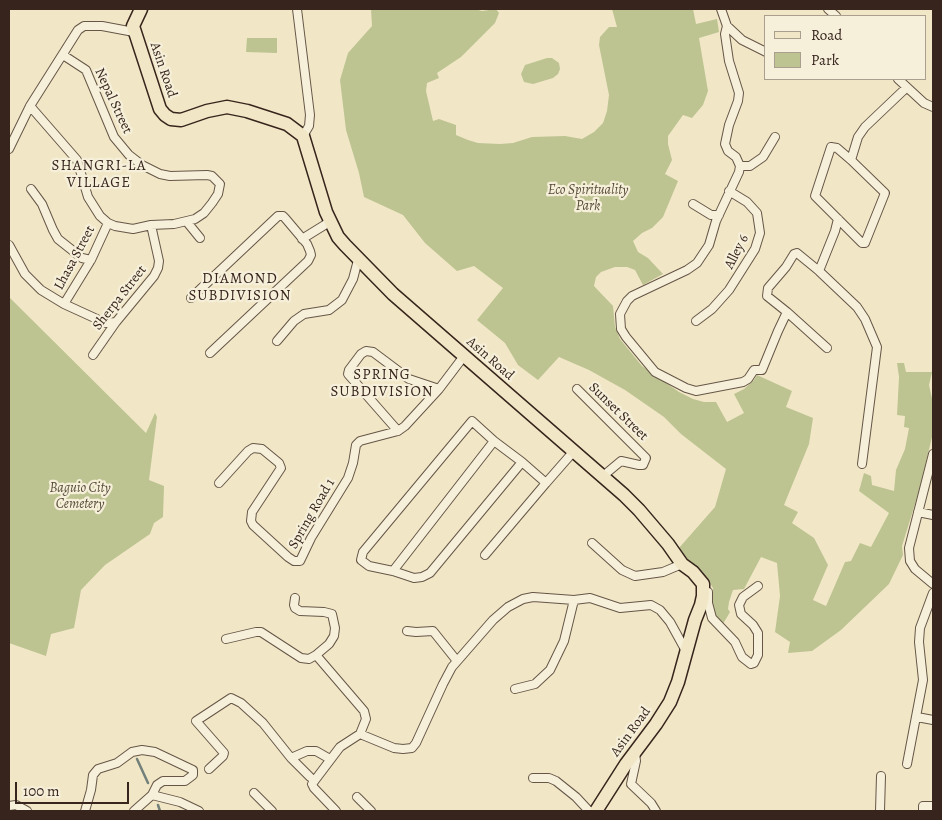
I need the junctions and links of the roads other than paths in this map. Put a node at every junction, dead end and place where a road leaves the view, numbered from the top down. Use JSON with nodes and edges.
{"nodes":[{"id":1,"x":141,"y":9,"type":"edge"},
{"id":2,"x":296,"y":9,"type":"edge"},
{"id":3,"x":721,"y":9,"type":"edge"},
{"id":4,"x":727,"y":26,"type":"junction"},
{"id":5,"x":134,"y":32,"type":"junction"},
{"id":6,"x":764,"y":51,"type":"edge"},
{"id":7,"x":63,"y":55,"type":"junction"},
{"id":8,"x":899,"y":80,"type":"edge"},
{"id":9,"x":906,"y":88,"type":"junction"},
{"id":10,"x":30,"y":106,"type":"junction"},
{"id":11,"x":933,"y":107,"type":"edge"},
{"id":12,"x":303,"y":136,"type":"junction"},
{"id":13,"x":775,"y":137,"type":"dead end"},
{"id":14,"x":9,"y":149,"type":"edge"},
{"id":15,"x":851,"y":160,"type":"junction"},
{"id":16,"x":740,"y":166,"type":"junction"},
{"id":17,"x":31,"y":190,"type":"dead end"},
{"id":18,"x":729,"y":191,"type":"junction"},
{"id":19,"x":694,"y":204,"type":"dead end"},
{"id":20,"x":719,"y":215,"type":"junction"},
{"id":21,"x":838,"y":219,"type":"junction"},
{"id":22,"x":331,"y":221,"type":"junction"},
{"id":23,"x":186,"y":222,"type":"junction"},
{"id":24,"x":108,"y":223,"type":"junction"},
{"id":25,"x":151,"y":225,"type":"junction"},
{"id":26,"x":200,"y":238,"type":"dead end"},
{"id":27,"x":302,"y":238,"type":"junction"},
{"id":28,"x":9,"y":246,"type":"edge"},
{"id":29,"x":91,"y":260,"type":"junction"},
{"id":30,"x":358,"y":260,"type":"junction"},
{"id":31,"x":818,"y":271,"type":"junction"},
{"id":32,"x":191,"y":298,"type":"dead end"},
{"id":33,"x":64,"y":304,"type":"junction"},
{"id":34,"x":787,"y":312,"type":"junction"},
{"id":35,"x":696,"y":321,"type":"dead end"},
{"id":36,"x":116,"y":322,"type":"junction"},
{"id":37,"x":277,"y":341,"type":"dead end"},
{"id":38,"x":827,"y":348,"type":"dead end"},
{"id":39,"x":210,"y":353,"type":"dead end"},
{"id":40,"x":93,"y":355,"type":"dead end"},
{"id":41,"x":464,"y":356,"type":"junction"},
{"id":42,"x":438,"y":388,"type":"junction"},
{"id":43,"x":577,"y":389,"type":"dead end"},
{"id":44,"x":398,"y":431,"type":"junction"},
{"id":45,"x":494,"y":441,"type":"junction"},
{"id":46,"x":574,"y":451,"type":"junction"},
{"id":47,"x":933,"y":454,"type":"edge"},
{"id":48,"x":522,"y":462,"type":"junction"},
{"id":49,"x":862,"y":464,"type":"dead end"},
{"id":50,"x":603,"y":476,"type":"junction"},
{"id":51,"x":219,"y":483,"type":"dead end"},
{"id":52,"x":546,"y":483,"type":"junction"},
{"id":53,"x":918,"y":512,"type":"junction"},
{"id":54,"x":933,"y":515,"type":"edge"},
{"id":55,"x":592,"y":543,"type":"dead end"},
{"id":56,"x":485,"y":555,"type":"dead end"},
{"id":57,"x":682,"y":564,"type":"junction"},
{"id":58,"x":393,"y":571,"type":"junction"},
{"id":59,"x":703,"y":584,"type":"junction"},
{"id":60,"x":933,"y":584,"type":"edge"},
{"id":61,"x":758,"y":586,"type":"dead end"},
{"id":62,"x":933,"y":593,"type":"edge"},
{"id":63,"x":295,"y":598,"type":"dead end"},
{"id":64,"x":574,"y":600,"type":"junction"},
{"id":65,"x":407,"y":631,"type":"dead end"},
{"id":66,"x":226,"y":639,"type":"dead end"},
{"id":67,"x":686,"y":651,"type":"junction"},
{"id":68,"x":316,"y":655,"type":"junction"},
{"id":69,"x":458,"y":661,"type":"junction"},
{"id":70,"x":515,"y":689,"type":"dead end"},
{"id":71,"x":917,"y":717,"type":"junction"},
{"id":72,"x":933,"y":720,"type":"edge"},
{"id":73,"x":360,"y":734,"type":"junction"},
{"id":74,"x":635,"y":753,"type":"junction"},
{"id":75,"x":291,"y":758,"type":"junction"},
{"id":76,"x":330,"y":759,"type":"junction"},
{"id":77,"x":907,"y":764,"type":"dead end"},
{"id":78,"x":209,"y":769,"type":"dead end"},
{"id":79,"x":881,"y":776,"type":"dead end"},
{"id":80,"x":533,"y":778,"type":"dead end"},
{"id":81,"x":311,"y":781,"type":"junction"},
{"id":82,"x":254,"y":793,"type":"dead end"},
{"id":83,"x":152,"y":795,"type":"junction"},
{"id":84,"x":357,"y":797,"type":"dead end"},
{"id":85,"x":9,"y":806,"type":"edge"},
{"id":86,"x":933,"y":806,"type":"edge"},
{"id":87,"x":27,"y":811,"type":"edge"},
{"id":88,"x":85,"y":811,"type":"edge"},
{"id":89,"x":134,"y":811,"type":"edge"},
{"id":90,"x":199,"y":811,"type":"edge"},
{"id":91,"x":272,"y":811,"type":"edge"},
{"id":92,"x":336,"y":811,"type":"edge"},
{"id":93,"x":371,"y":811,"type":"edge"},
{"id":94,"x":589,"y":811,"type":"edge"},
{"id":95,"x":596,"y":811,"type":"edge"},
{"id":96,"x":656,"y":811,"type":"edge"},
{"id":97,"x":880,"y":811,"type":"edge"},
{"id":98,"x":923,"y":811,"type":"edge"}],
"edges":[{"from":1,"to":5,"type":"main road","name":"Asin Road"},
{"from":2,"to":12,"type":"street"},
{"from":3,"to":4,"type":"street"},
{"from":4,"to":6,"type":"street"},
{"from":4,"to":16,"type":"street"},
{"from":5,"to":7,"type":"street"},
{"from":5,"to":12,"type":"main road","name":"Asin Road"},
{"from":7,"to":10,"type":"street"},
{"from":7,"to":23,"type":"street","name":"Nepal Street"},
{"from":8,"to":9,"type":"street"},
{"from":9,"to":11,"type":"street"},
{"from":9,"to":15,"type":"street"},
{"from":10,"to":14,"type":"street"},
{"from":10,"to":24,"type":"street"},
{"from":12,"to":22,"type":"main road","name":"Asin Road"},
{"from":13,"to":16,"type":"street"},
{"from":15,"to":21,"type":"street"},
{"from":15,"to":21,"type":"street"},
{"from":16,"to":18,"type":"street"},
{"from":17,"to":29,"type":"street"},
{"from":18,"to":20,"type":"street"},
{"from":18,"to":35,"type":"street","name":"Alley 6"},
{"from":19,"to":20,"type":"street"},
{"from":20,"to":34,"type":"street"},
{"from":21,"to":31,"type":"street"},
{"from":22,"to":27,"type":"street"},
{"from":22,"to":30,"type":"main road","name":"Asin Road"},
{"from":23,"to":25,"type":"street"},
{"from":23,"to":26,"type":"street"},
{"from":24,"to":25,"type":"street"},
{"from":24,"to":29,"type":"street","name":"Lhasa Street"},
{"from":25,"to":36,"type":"street","name":"Sherpa Street"},
{"from":27,"to":32,"type":"street"},
{"from":27,"to":39,"type":"street"},
{"from":28,"to":33,"type":"street"},
{"from":29,"to":33,"type":"street","name":"Lhasa Street"},
{"from":30,"to":37,"type":"street"},
{"from":30,"to":41,"type":"main road","name":"Asin Road"},
{"from":31,"to":34,"type":"street"},
{"from":31,"to":49,"type":"street"},
{"from":33,"to":36,"type":"street"},
{"from":34,"to":38,"type":"street"},
{"from":36,"to":40,"type":"street","name":"Sherpa Street"},
{"from":41,"to":42,"type":"street","name":"Spring Road 1"},
{"from":41,"to":46,"type":"main road","name":"Asin Road"},
{"from":42,"to":44,"type":"street","name":"Spring Road 1"},
{"from":42,"to":44,"type":"street"},
{"from":43,"to":50,"type":"street","name":"Sunset Street"},
{"from":44,"to":51,"type":"street","name":"Spring Road 1"},
{"from":45,"to":48,"type":"street"},
{"from":45,"to":58,"type":"street"},
{"from":45,"to":58,"type":"street"},
{"from":46,"to":50,"type":"main road","name":"Asin Road"},
{"from":46,"to":52,"type":"street"},
{"from":47,"to":53,"type":"street"},
{"from":48,"to":52,"type":"street"},
{"from":48,"to":58,"type":"street"},
{"from":50,"to":57,"type":"main road","name":"Asin Road"},
{"from":52,"to":56,"type":"street"},
{"from":53,"to":54,"type":"street"},
{"from":53,"to":60,"type":"street"},
{"from":55,"to":57,"type":"street"},
{"from":57,"to":59,"type":"main road","name":"Asin Road"},
{"from":59,"to":61,"type":"street"},
{"from":59,"to":67,"type":"main road","name":"Asin Road"},
{"from":62,"to":71,"type":"street"},
{"from":63,"to":68,"type":"street"},
{"from":64,"to":67,"type":"street"},
{"from":64,"to":69,"type":"street"},
{"from":64,"to":70,"type":"street"},
{"from":65,"to":69,"type":"street"},
{"from":66,"to":68,"type":"street"},
{"from":67,"to":74,"type":"main road","name":"Asin Road"},
{"from":68,"to":73,"type":"street"},
{"from":69,"to":73,"type":"street"},
{"from":71,"to":72,"type":"street"},
{"from":71,"to":77,"type":"street"},
{"from":73,"to":76,"type":"street"},
{"from":74,"to":95,"type":"main road","name":"Asin Road"},
{"from":74,"to":96,"type":"street"},
{"from":75,"to":76,"type":"street"},
{"from":75,"to":78,"type":"street"},
{"from":75,"to":81,"type":"street"},
{"from":76,"to":81,"type":"street"},
{"from":79,"to":97,"type":"street"},
{"from":80,"to":94,"type":"street"},
{"from":81,"to":92,"type":"street"},
{"from":82,"to":91,"type":"street"},
{"from":83,"to":88,"type":"street"},
{"from":83,"to":89,"type":"street"},
{"from":83,"to":90,"type":"street"},
{"from":84,"to":93,"type":"street"},
{"from":85,"to":87,"type":"street"},
{"from":86,"to":98,"type":"street"}]}
